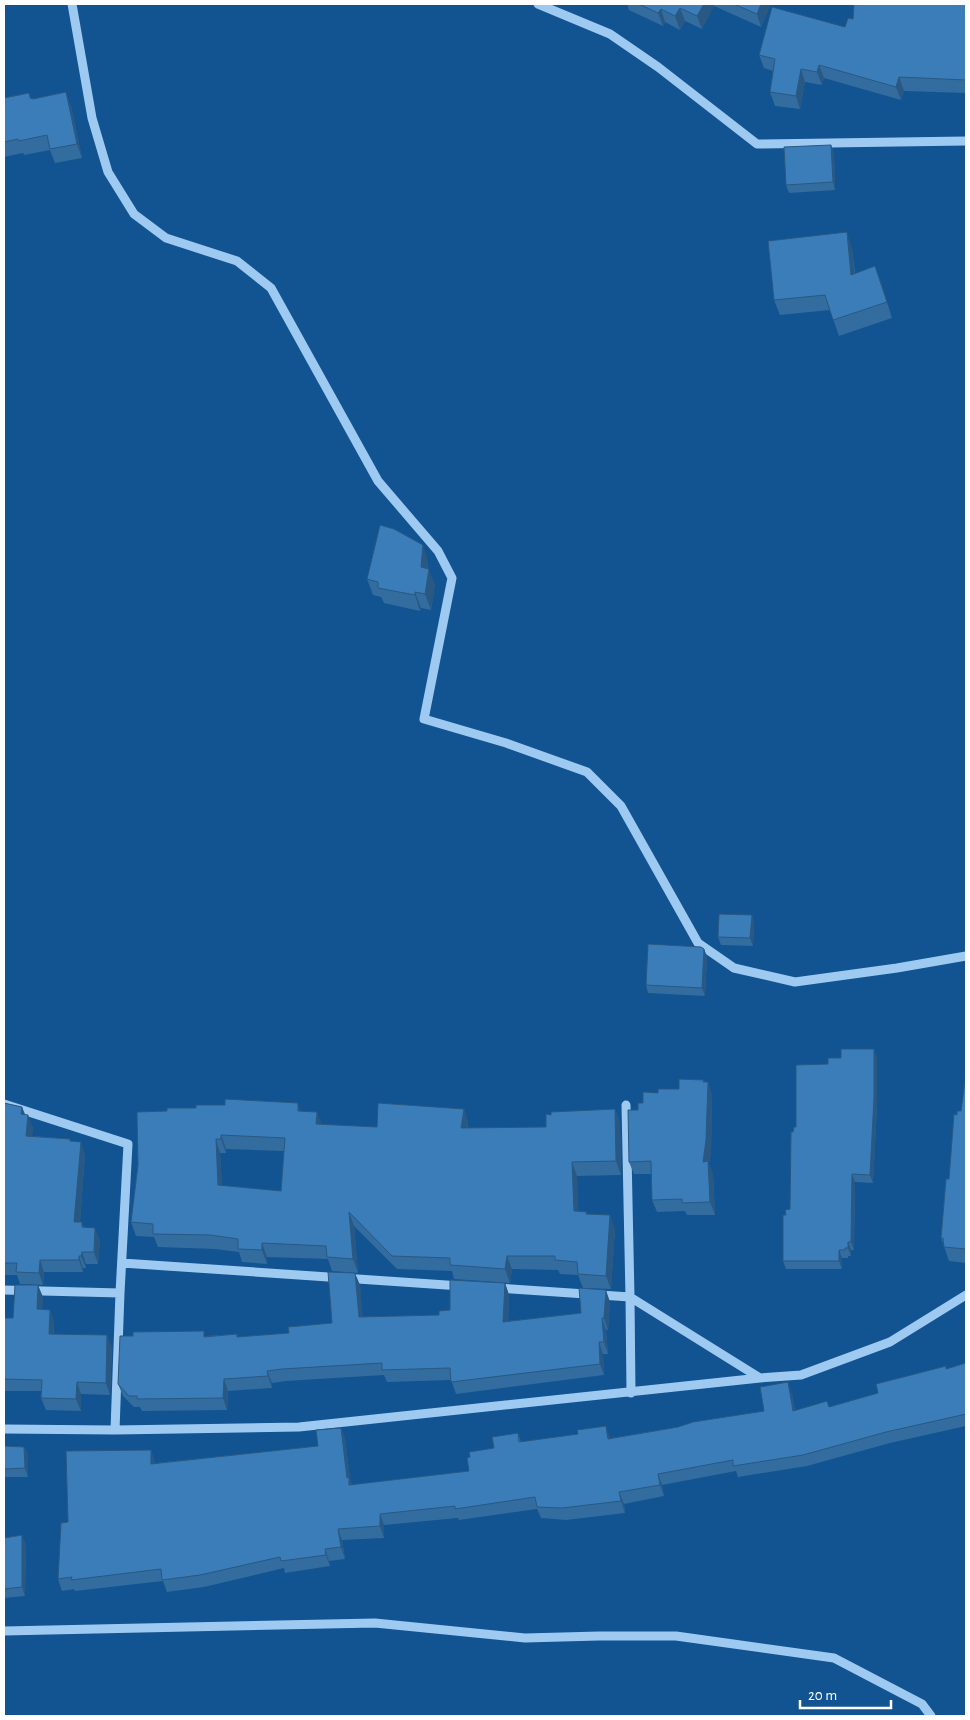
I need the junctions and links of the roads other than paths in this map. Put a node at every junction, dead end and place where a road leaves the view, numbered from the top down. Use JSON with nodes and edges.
{"nodes":[{"id":1,"x":72,"y":4,"type":"edge"},
{"id":2,"x":538,"y":4,"type":"edge"},
{"id":3,"x":966,"y":141,"type":"edge"},
{"id":4,"x":966,"y":956,"type":"edge"},
{"id":5,"x":4,"y":1104,"type":"edge"},
{"id":6,"x":626,"y":1105,"type":"dead end"},
{"id":7,"x":122,"y":1263,"type":"junction"},
{"id":8,"x":470,"y":1286,"type":"edge"},
{"id":9,"x":490,"y":1288,"type":"edge"},
{"id":10,"x":4,"y":1290,"type":"edge"},
{"id":11,"x":120,"y":1293,"type":"junction"},
{"id":12,"x":966,"y":1295,"type":"edge"},
{"id":13,"x":630,"y":1297,"type":"junction"},
{"id":14,"x":760,"y":1378,"type":"junction"},
{"id":15,"x":631,"y":1393,"type":"junction"},
{"id":16,"x":4,"y":1430,"type":"edge"},
{"id":17,"x":115,"y":1430,"type":"junction"},
{"id":18,"x":4,"y":1632,"type":"edge"},
{"id":19,"x":931,"y":1716,"type":"edge"}],
"edges":[{"from":1,"to":4,"type":"street"},
{"from":2,"to":3,"type":"street"},
{"from":5,"to":7,"type":"street"},
{"from":6,"to":13,"type":"street"},
{"from":7,"to":8,"type":"street"},
{"from":7,"to":11,"type":"street"},
{"from":9,"to":13,"type":"street"},
{"from":10,"to":11,"type":"street"},
{"from":11,"to":17,"type":"street"},
{"from":12,"to":14,"type":"street"},
{"from":13,"to":14,"type":"street"},
{"from":13,"to":15,"type":"street"},
{"from":14,"to":15,"type":"street"},
{"from":15,"to":17,"type":"street"},
{"from":16,"to":17,"type":"street"},
{"from":18,"to":19,"type":"street"}]}
